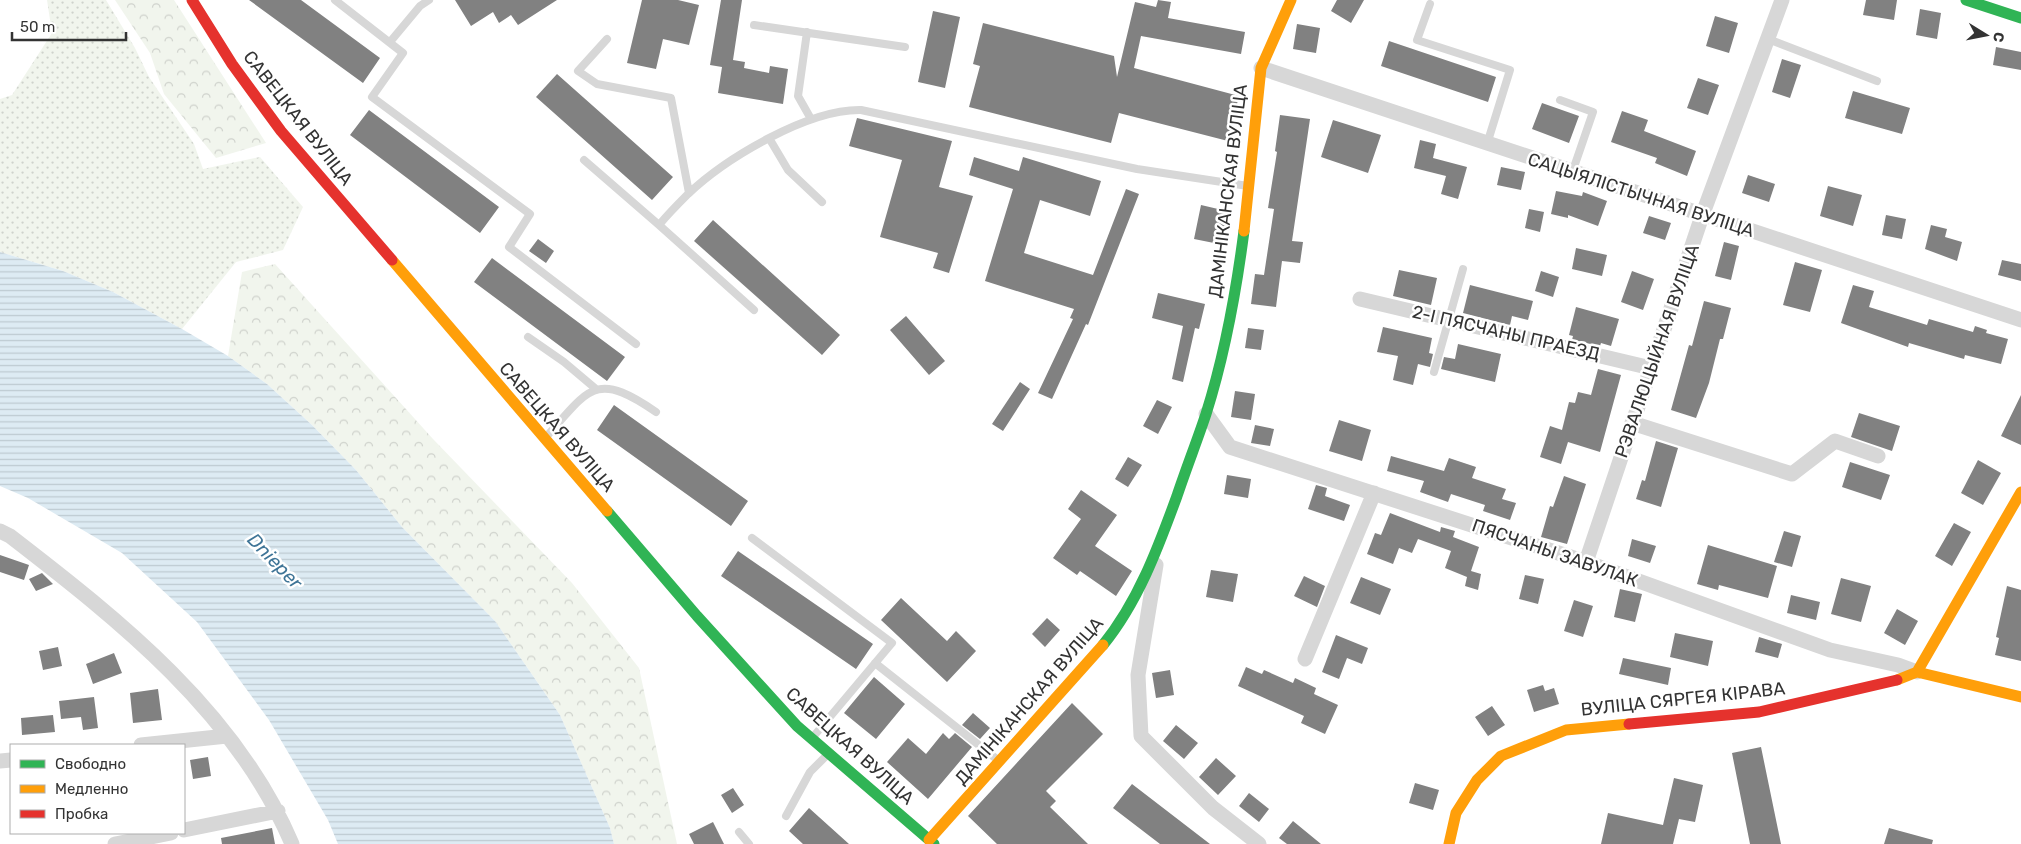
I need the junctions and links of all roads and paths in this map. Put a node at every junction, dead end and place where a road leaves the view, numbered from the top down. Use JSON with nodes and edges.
{"nodes":[{"id":1,"x":192,"y":0,"type":"edge"},
{"id":2,"x":335,"y":0,"type":"edge"},
{"id":3,"x":428,"y":0,"type":"edge"},
{"id":4,"x":1292,"y":0,"type":"edge"},
{"id":5,"x":1782,"y":0,"type":"edge"},
{"id":6,"x":1966,"y":0,"type":"edge"},
{"id":7,"x":418,"y":3,"type":"edge"},
{"id":8,"x":1430,"y":4,"type":"dead end"},
{"id":9,"x":2021,"y":18,"type":"edge"},
{"id":10,"x":754,"y":25,"type":"dead end"},
{"id":11,"x":807,"y":32,"type":"junction"},
{"id":12,"x":1768,"y":38,"type":"junction"},
{"id":13,"x":607,"y":39,"type":"dead end"},
{"id":14,"x":390,"y":42,"type":"junction"},
{"id":15,"x":905,"y":47,"type":"dead end"},
{"id":16,"x":1261,"y":68,"type":"junction"},
{"id":17,"x":1877,"y":81,"type":"dead end"},
{"id":18,"x":1560,"y":100,"type":"dead end"},
{"id":19,"x":811,"y":119,"type":"junction"},
{"id":20,"x":769,"y":138,"type":"junction"},
{"id":21,"x":1487,"y":144,"type":"junction"},
{"id":22,"x":584,"y":160,"type":"dead end"},
{"id":23,"x":1572,"y":173,"type":"junction"},
{"id":24,"x":1250,"y":186,"type":"junction"},
{"id":25,"x":689,"y":193,"type":"junction"},
{"id":26,"x":822,"y":202,"type":"dead end"},
{"id":27,"x":1702,"y":216,"type":"junction"},
{"id":28,"x":659,"y":224,"type":"junction"},
{"id":29,"x":1462,"y":269,"type":"dead end"},
{"id":30,"x":1360,"y":299,"type":"dead end"},
{"id":31,"x":754,"y":310,"type":"dead end"},
{"id":32,"x":1448,"y":320,"type":"junction"},
{"id":33,"x":2021,"y":320,"type":"edge"},
{"id":34,"x":528,"y":337,"type":"dead end"},
{"id":35,"x":636,"y":344,"type":"dead end"},
{"id":36,"x":1652,"y":368,"type":"junction"},
{"id":37,"x":1434,"y":372,"type":"dead end"},
{"id":38,"x":596,"y":389,"type":"junction"},
{"id":39,"x":656,"y":412,"type":"dead end"},
{"id":40,"x":1206,"y":414,"type":"junction"},
{"id":41,"x":1632,"y":423,"type":"junction"},
{"id":42,"x":545,"y":439,"type":"junction"},
{"id":43,"x":1878,"y":456,"type":"dead end"},
{"id":44,"x":2021,"y":492,"type":"edge"},
{"id":45,"x":1374,"y":493,"type":"junction"},
{"id":46,"x":0,"y":531,"type":"edge"},
{"id":47,"x":752,"y":538,"type":"dead end"},
{"id":48,"x":1158,"y":548,"type":"junction"},
{"id":49,"x":1586,"y":562,"type":"junction"},
{"id":50,"x":1305,"y":659,"type":"dead end"},
{"id":51,"x":875,"y":663,"type":"junction"},
{"id":52,"x":1917,"y":672,"type":"junction"},
{"id":53,"x":2021,"y":697,"type":"edge"},
{"id":54,"x":227,"y":736,"type":"junction"},
{"id":55,"x":811,"y":738,"type":"junction"},
{"id":56,"x":151,"y":744,"type":"edge"},
{"id":57,"x":828,"y":753,"type":"junction"},
{"id":58,"x":1000,"y":762,"type":"junction"},
{"id":59,"x":278,"y":811,"type":"junction"},
{"id":60,"x":786,"y":816,"type":"dead end"},
{"id":61,"x":185,"y":830,"type":"edge"},
{"id":62,"x":739,"y":832,"type":"dead end"},
{"id":63,"x":166,"y":834,"type":"edge"},
{"id":64,"x":929,"y":843,"type":"edge"},
{"id":65,"x":115,"y":844,"type":"edge"},
{"id":66,"x":292,"y":844,"type":"edge"},
{"id":67,"x":749,"y":844,"type":"edge"},
{"id":68,"x":1259,"y":844,"type":"edge"},
{"id":69,"x":1449,"y":844,"type":"edge"}],
"edges":[{"from":1,"to":42,"type":"street","name":"САВЕЦКАЯ ВУЛІЦА"},
{"from":2,"to":14,"type":"lane"},
{"from":3,"to":7,"type":"lane"},
{"from":4,"to":16,"type":"street","name":"ДАМІНІКАНСКАЯ ВУЛІЦА"},
{"from":5,"to":12,"type":"street","name":"РЭВАЛЮЦЫЙНАЯ ВУЛІЦА"},
{"from":6,"to":9,"type":"street"},
{"from":7,"to":14,"type":"lane"},
{"from":8,"to":21,"type":"lane"},
{"from":10,"to":11,"type":"lane"},
{"from":11,"to":15,"type":"lane"},
{"from":11,"to":19,"type":"lane"},
{"from":12,"to":17,"type":"lane"},
{"from":12,"to":27,"type":"street","name":"РЭВАЛЮЦЫЙНАЯ ВУЛІЦА"},
{"from":13,"to":25,"type":"lane"},
{"from":14,"to":35,"type":"lane"},
{"from":16,"to":21,"type":"street","name":"САЦЫЯЛІСТЫЧНАЯ ВУЛІЦА"},
{"from":16,"to":24,"type":"street","name":"ДАМІНІКАНСКАЯ ВУЛІЦА"},
{"from":18,"to":23,"type":"lane"},
{"from":19,"to":20,"type":"lane"},
{"from":19,"to":24,"type":"lane"},
{"from":20,"to":25,"type":"lane"},
{"from":20,"to":26,"type":"lane"},
{"from":21,"to":23,"type":"street","name":"САЦЫЯЛІСТЫЧНАЯ ВУЛІЦА"},
{"from":22,"to":28,"type":"lane"},
{"from":23,"to":27,"type":"street","name":"САЦЫЯЛІСТЫЧНАЯ ВУЛІЦА"},
{"from":24,"to":40,"type":"street","name":"ДАМІНІКАНСКАЯ ВУЛІЦА"},
{"from":25,"to":28,"type":"lane"},
{"from":27,"to":33,"type":"street","name":"САЦЫЯЛІСТЫЧНАЯ ВУЛІЦА"},
{"from":27,"to":36,"type":"street","name":"РЭВАЛЮЦЫЙНАЯ ВУЛІЦА"},
{"from":28,"to":31,"type":"lane"},
{"from":29,"to":32,"type":"lane"},
{"from":30,"to":32,"type":"street","name":"2-І ПЯСЧАНЫ ПРАЕЗД"},
{"from":32,"to":36,"type":"street","name":"2-І ПЯСЧАНЫ ПРАЕЗД"},
{"from":32,"to":37,"type":"lane"},
{"from":34,"to":38,"type":"lane"},
{"from":36,"to":41,"type":"street","name":"РЭВАЛЮЦЫЙНАЯ ВУЛІЦА"},
{"from":38,"to":39,"type":"lane"},
{"from":38,"to":42,"type":"lane"},
{"from":40,"to":45,"type":"street","name":"ПЯСЧАНЫ ЗАВУЛАК"},
{"from":40,"to":48,"type":"street","name":"ДАМІНІКАНСКАЯ ВУЛІЦА"},
{"from":41,"to":43,"type":"street"},
{"from":41,"to":49,"type":"street","name":"РЭВАЛЮЦЫЙНАЯ ВУЛІЦА"},
{"from":42,"to":55,"type":"street","name":"САВЕЦКАЯ ВУЛІЦА"},
{"from":44,"to":52,"type":"street"},
{"from":45,"to":49,"type":"street","name":"ПЯСЧАНЫ ЗАВУЛАК"},
{"from":45,"to":50,"type":"street"},
{"from":46,"to":54,"type":"street"},
{"from":47,"to":51,"type":"lane"},
{"from":48,"to":58,"type":"street","name":"ДАМІНІКАНСКАЯ ВУЛІЦА"},
{"from":48,"to":68,"type":"street"},
{"from":49,"to":52,"type":"street","name":"ПЯСЧАНЫ ЗАВУЛАК"},
{"from":51,"to":55,"type":"lane"},
{"from":51,"to":58,"type":"lane"},
{"from":52,"to":53,"type":"street"},
{"from":52,"to":69,"type":"street","name":"ВУЛІЦА СЯРГЕЯ КІРАВА"},
{"from":54,"to":56,"type":"street"},
{"from":54,"to":59,"type":"street"},
{"from":55,"to":57,"type":"street","name":"САВЕЦКАЯ ВУЛІЦА"},
{"from":57,"to":60,"type":"lane"},
{"from":57,"to":64,"type":"street","name":"САВЕЦКАЯ ВУЛІЦА"},
{"from":58,"to":64,"type":"street","name":"ДАМІНІКАНСКАЯ ВУЛІЦА"},
{"from":59,"to":61,"type":"street"},
{"from":59,"to":66,"type":"street"},
{"from":62,"to":67,"type":"lane"},
{"from":63,"to":65,"type":"street"}]}
